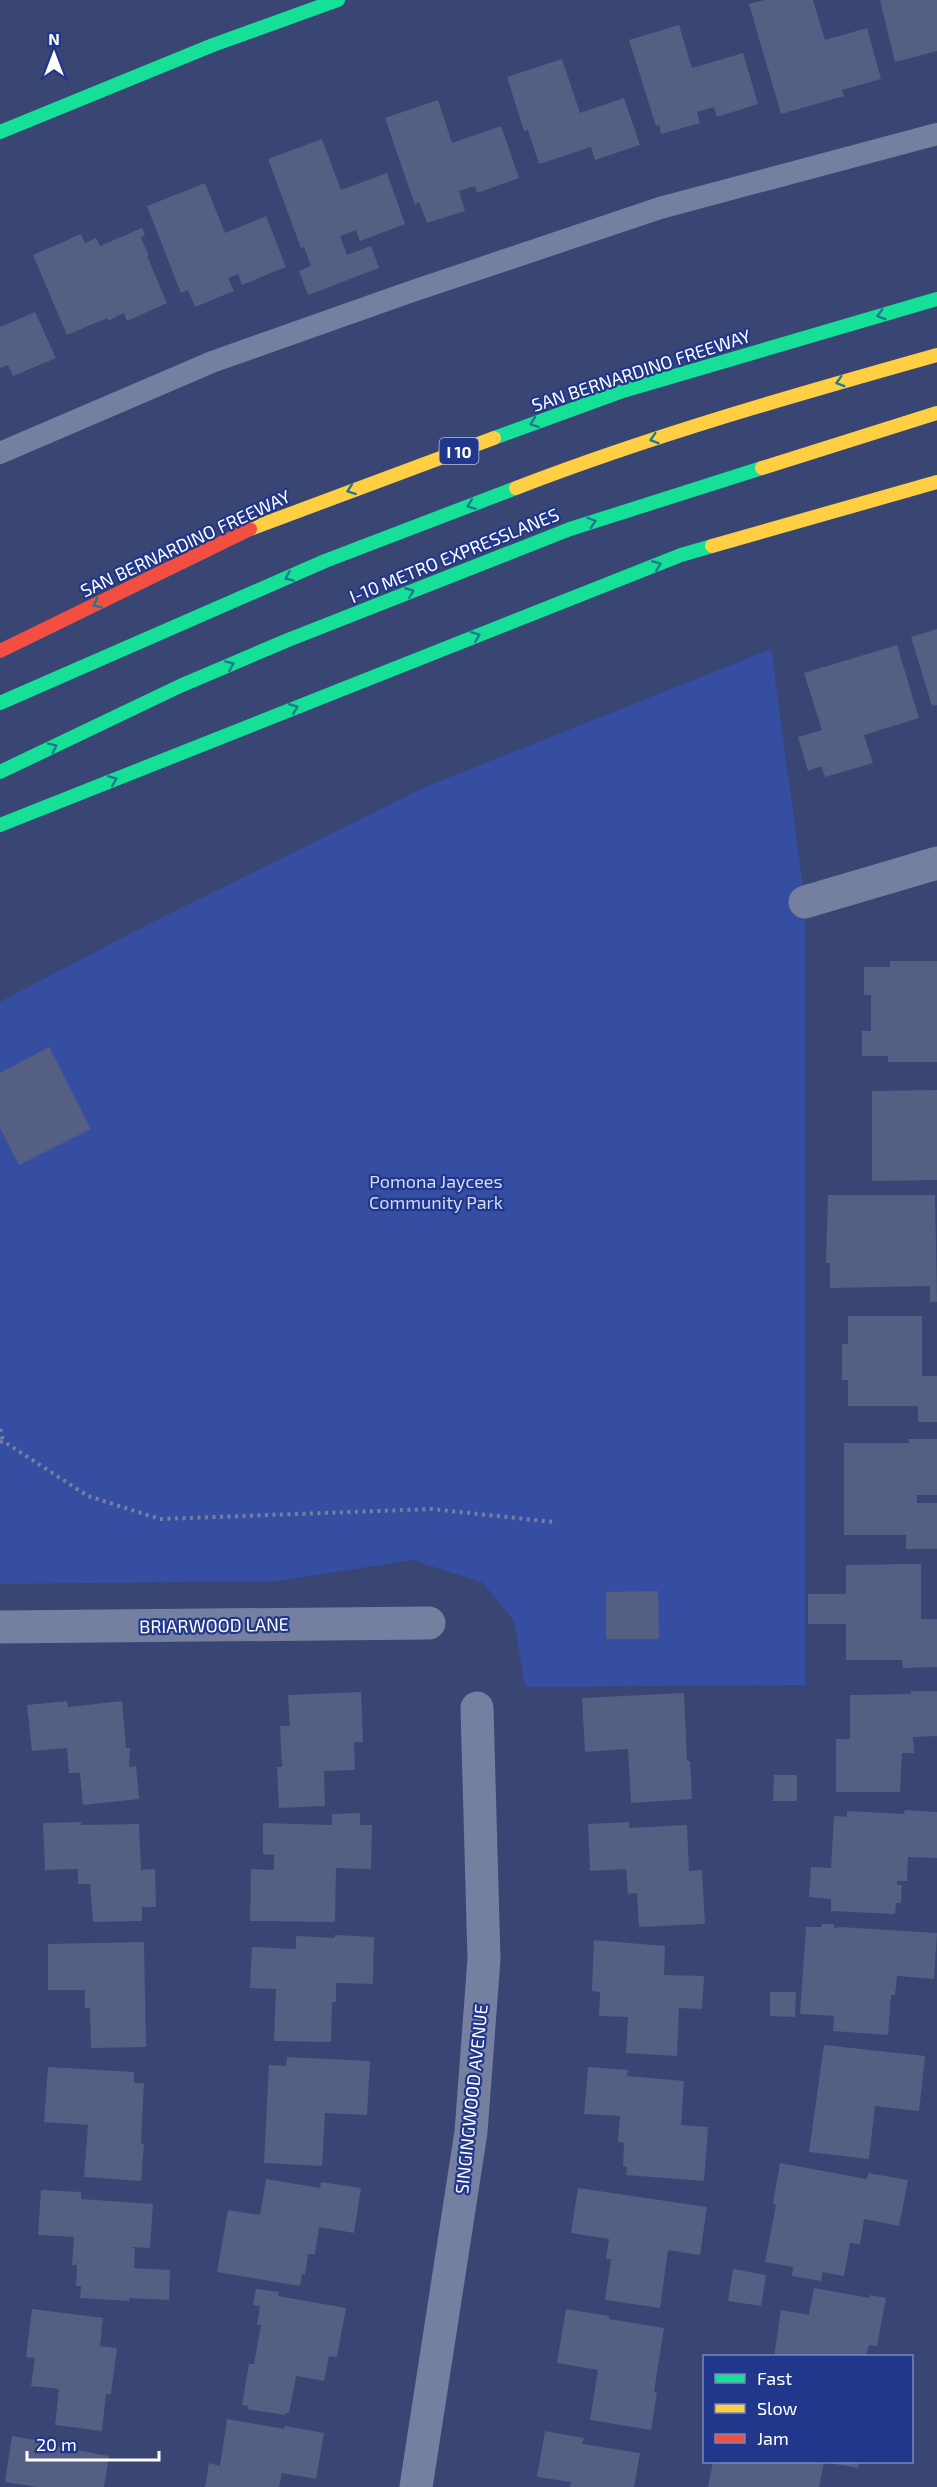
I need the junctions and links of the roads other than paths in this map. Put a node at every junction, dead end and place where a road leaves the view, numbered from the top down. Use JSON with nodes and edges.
{"nodes":[{"id":1,"x":338,"y":0,"type":"edge"},
{"id":2,"x":0,"y":132,"type":"edge"},
{"id":3,"x":937,"y":134,"type":"edge"},
{"id":4,"x":937,"y":299,"type":"edge"},
{"id":5,"x":937,"y":355,"type":"edge"},
{"id":6,"x":937,"y":413,"type":"edge"},
{"id":7,"x":0,"y":453,"type":"edge"},
{"id":8,"x":937,"y":483,"type":"edge"},
{"id":9,"x":0,"y":651,"type":"edge"},
{"id":10,"x":0,"y":703,"type":"edge"},
{"id":11,"x":0,"y":772,"type":"edge"},
{"id":12,"x":0,"y":825,"type":"edge"},
{"id":13,"x":937,"y":862,"type":"edge"},
{"id":14,"x":805,"y":902,"type":"dead end"},
{"id":15,"x":429,"y":1623,"type":"dead end"},
{"id":16,"x":0,"y":1627,"type":"edge"},
{"id":17,"x":477,"y":1708,"type":"dead end"},
{"id":18,"x":416,"y":2487,"type":"edge"}],
"edges":[{"from":1,"to":2,"type":"main road"},
{"from":3,"to":7,"type":"lane"},
{"from":4,"to":9,"type":"main road","name":"SAN BERNARDINO FREEWAY","number":"I 10","one_way":true},
{"from":5,"to":10,"type":"main road","one_way":true},
{"from":11,"to":6,"type":"main road","name":"I-10 METRO EXPRESSLANES","one_way":true},
{"from":12,"to":8,"type":"main road","one_way":true},
{"from":13,"to":14,"type":"street"},
{"from":15,"to":16,"type":"street","name":"BRIARWOOD LANE"},
{"from":17,"to":18,"type":"street","name":"SINGINGWOOD AVENUE"}]}
